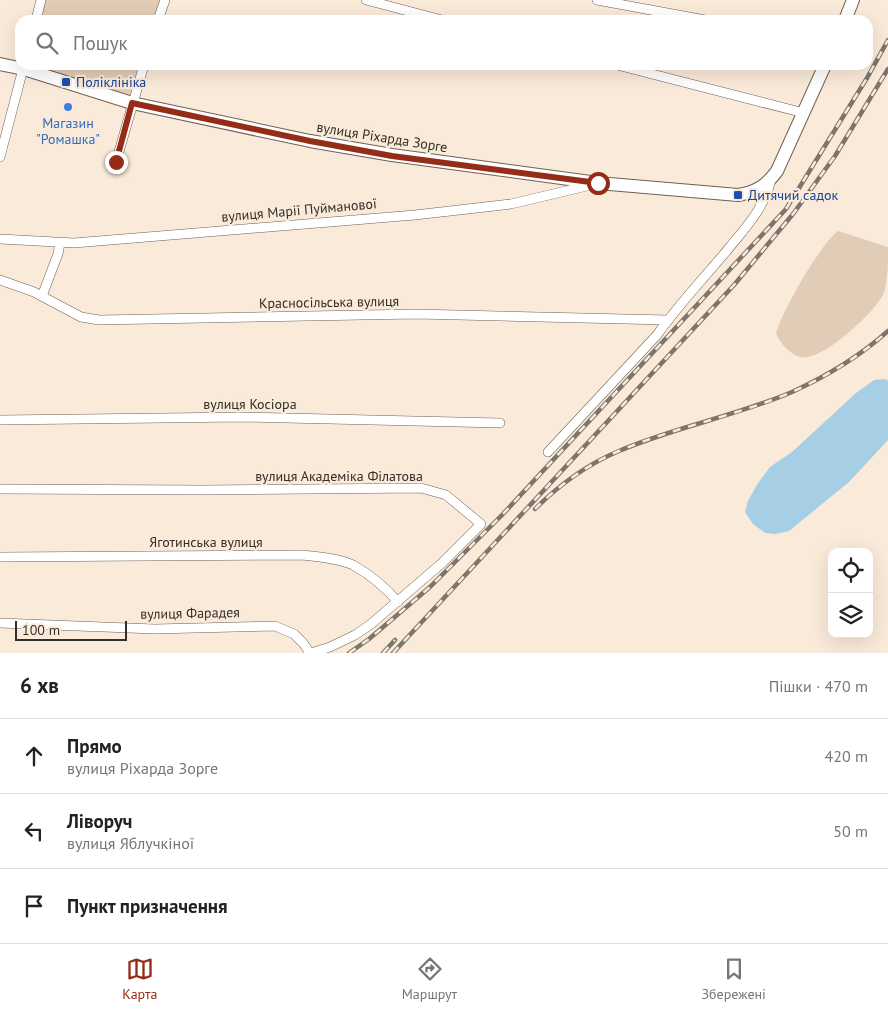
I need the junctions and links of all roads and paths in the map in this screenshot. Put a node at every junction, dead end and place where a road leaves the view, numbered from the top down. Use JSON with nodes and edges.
{"nodes":[{"id":1,"x":41,"y":0,"type":"edge"},
{"id":2,"x":165,"y":0,"type":"edge"},
{"id":3,"x":366,"y":0,"type":"edge"},
{"id":4,"x":597,"y":0,"type":"edge"},
{"id":5,"x":853,"y":0,"type":"edge"},
{"id":6,"x":37,"y":15,"type":"edge"},
{"id":7,"x":160,"y":15,"type":"edge"},
{"id":8,"x":423,"y":15,"type":"edge"},
{"id":9,"x":678,"y":15,"type":"edge"},
{"id":10,"x":846,"y":15,"type":"edge"},
{"id":11,"x":0,"y":64,"type":"edge"},
{"id":12,"x":15,"y":66,"type":"edge"},
{"id":13,"x":23,"y":70,"type":"edge"},
{"id":14,"x":33,"y":70,"type":"edge"},
{"id":15,"x":142,"y":70,"type":"edge"},
{"id":16,"x":636,"y":70,"type":"edge"},
{"id":17,"x":823,"y":70,"type":"edge"},
{"id":18,"x":132,"y":103,"type":"junction"},
{"id":19,"x":804,"y":113,"type":"junction"},
{"id":20,"x":5,"y":121,"type":"edge"},
{"id":21,"x":0,"y":157,"type":"edge"},
{"id":22,"x":116,"y":162,"type":"dead end"},
{"id":23,"x":768,"y":182,"type":"junction"},
{"id":24,"x":598,"y":183,"type":"junction"},
{"id":25,"x":0,"y":239,"type":"edge"},
{"id":26,"x":60,"y":243,"type":"junction"},
{"id":27,"x":0,"y":280,"type":"edge"},
{"id":28,"x":42,"y":296,"type":"junction"},
{"id":29,"x":668,"y":320,"type":"junction"},
{"id":30,"x":0,"y":420,"type":"edge"},
{"id":31,"x":500,"y":423,"type":"dead end"},
{"id":32,"x":548,"y":452,"type":"dead end"},
{"id":33,"x":0,"y":488,"type":"edge"},
{"id":34,"x":0,"y":557,"type":"edge"},
{"id":35,"x":398,"y":602,"type":"junction"},
{"id":36,"x":0,"y":623,"type":"edge"},
{"id":37,"x":311,"y":653,"type":"edge"}],
"edges":[{"from":1,"to":6,"type":"street"},
{"from":2,"to":7,"type":"street"},
{"from":3,"to":8,"type":"street"},
{"from":4,"to":9,"type":"street"},
{"from":5,"to":10,"type":"street"},
{"from":11,"to":12,"type":"street","name":"вулиця Ріхарда Зорге"},
{"from":13,"to":20,"type":"street"},
{"from":14,"to":18,"type":"street","name":"вулиця Ріхарда Зорге"},
{"from":15,"to":18,"type":"street"},
{"from":16,"to":19,"type":"street"},
{"from":17,"to":19,"type":"street"},
{"from":18,"to":22,"type":"street"},
{"from":18,"to":24,"type":"street","name":"вулиця Ріхарда Зорге"},
{"from":19,"to":23,"type":"street"},
{"from":20,"to":21,"type":"street"},
{"from":23,"to":24,"type":"street","name":"вулиця Ріхарда Зорге"},
{"from":23,"to":29,"type":"street"},
{"from":24,"to":26,"type":"street","name":"вулиця Марії Пуйманової"},
{"from":25,"to":26,"type":"street","name":"вулиця Марії Пуйманової"},
{"from":26,"to":28,"type":"street"},
{"from":27,"to":28,"type":"street","name":"Красносільська вулиця"},
{"from":28,"to":29,"type":"street","name":"Красносільська вулиця"},
{"from":29,"to":32,"type":"street"},
{"from":30,"to":31,"type":"street","name":"вулиця Косіора"},
{"from":33,"to":35,"type":"street","name":"вулиця Академіка Філатова"},
{"from":34,"to":35,"type":"street","name":"Яготинська вулиця"},
{"from":35,"to":37,"type":"street","name":"вулиця Академіка Філатова"},
{"from":36,"to":37,"type":"street","name":"вулиця Фарадея"}]}
